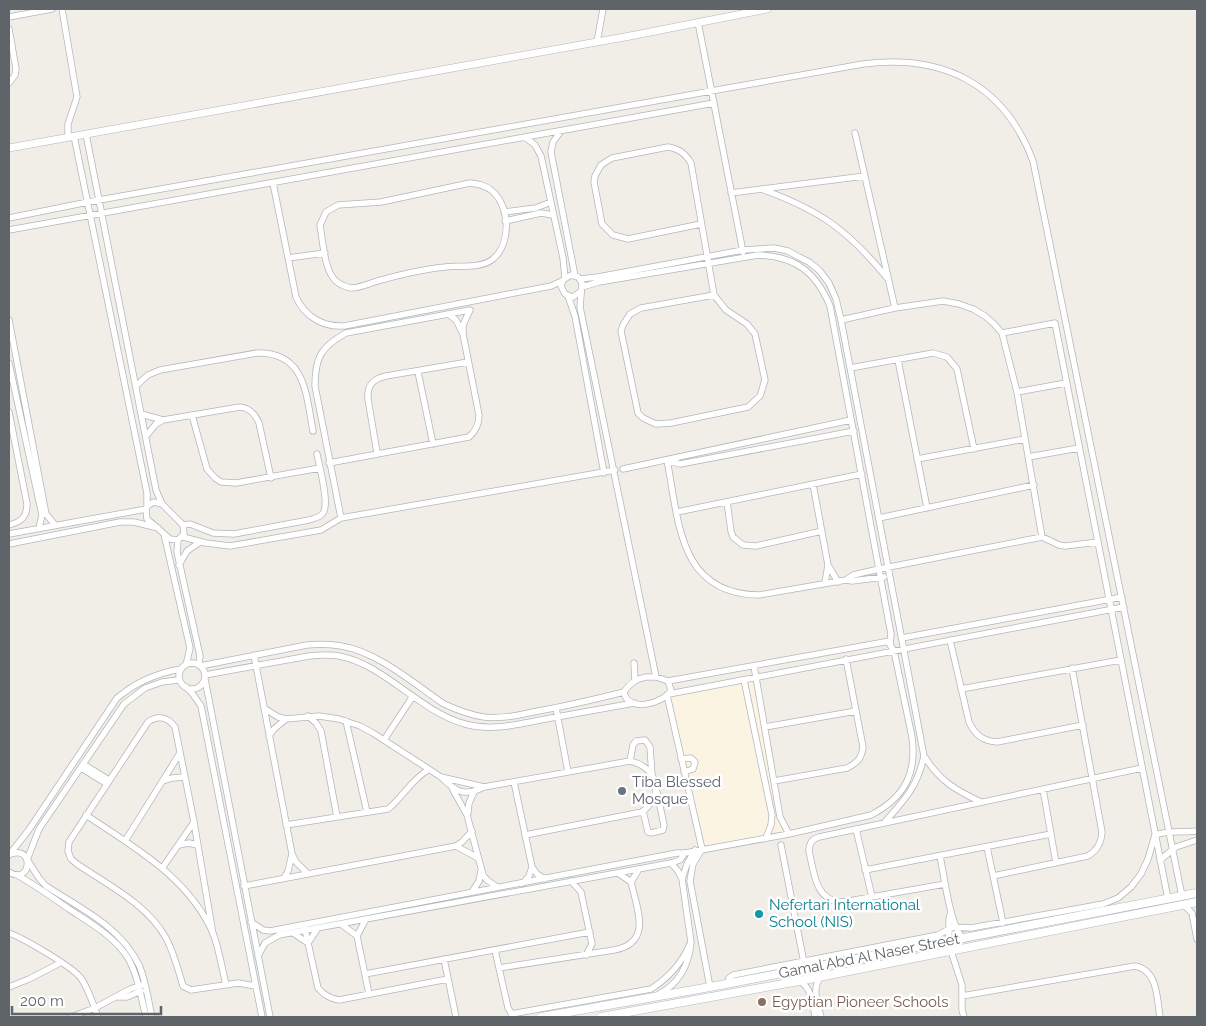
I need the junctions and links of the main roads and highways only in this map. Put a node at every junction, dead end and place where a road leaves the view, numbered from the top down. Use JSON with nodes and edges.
{"nodes":[{"id":1,"x":1197,"y":893,"type":"edge"},
{"id":2,"x":1197,"y":902,"type":"edge"},
{"id":3,"x":1065,"y":918,"type":"junction"},
{"id":4,"x":1050,"y":921,"type":"junction"},
{"id":5,"x":1066,"y":928,"type":"junction"},
{"id":6,"x":1052,"y":931,"type":"junction"},
{"id":7,"x":636,"y":1014,"type":"edge"},
{"id":8,"x":624,"y":1015,"type":"edge"},
{"id":9,"x":541,"y":1017,"type":"edge"},
{"id":10,"x":601,"y":1017,"type":"edge"}],
"edges":[{"from":1,"to":3,"type":"main road","name":"Gamal Abd Al Naser Street"},
{"from":2,"to":5,"type":"main road","name":"Gamal Abd Al Naser Street"},
{"from":3,"to":4,"type":"main road","name":"Gamal Abd Al Naser Street"},
{"from":3,"to":5,"type":"main road"},
{"from":4,"to":6,"type":"main road"},
{"from":4,"to":9,"type":"main road","name":"Gamal Abd Al Naser Street"},
{"from":5,"to":6,"type":"main road","name":"Gamal Abd Al Naser Street"},
{"from":6,"to":7,"type":"main road","name":"Gamal Abd Al Naser Street"},
{"from":7,"to":8,"type":"main road","name":"Gamal Abd Al Naser Street"},
{"from":8,"to":10,"type":"main road","name":"Gamal Abd Al Naser Street"}]}
